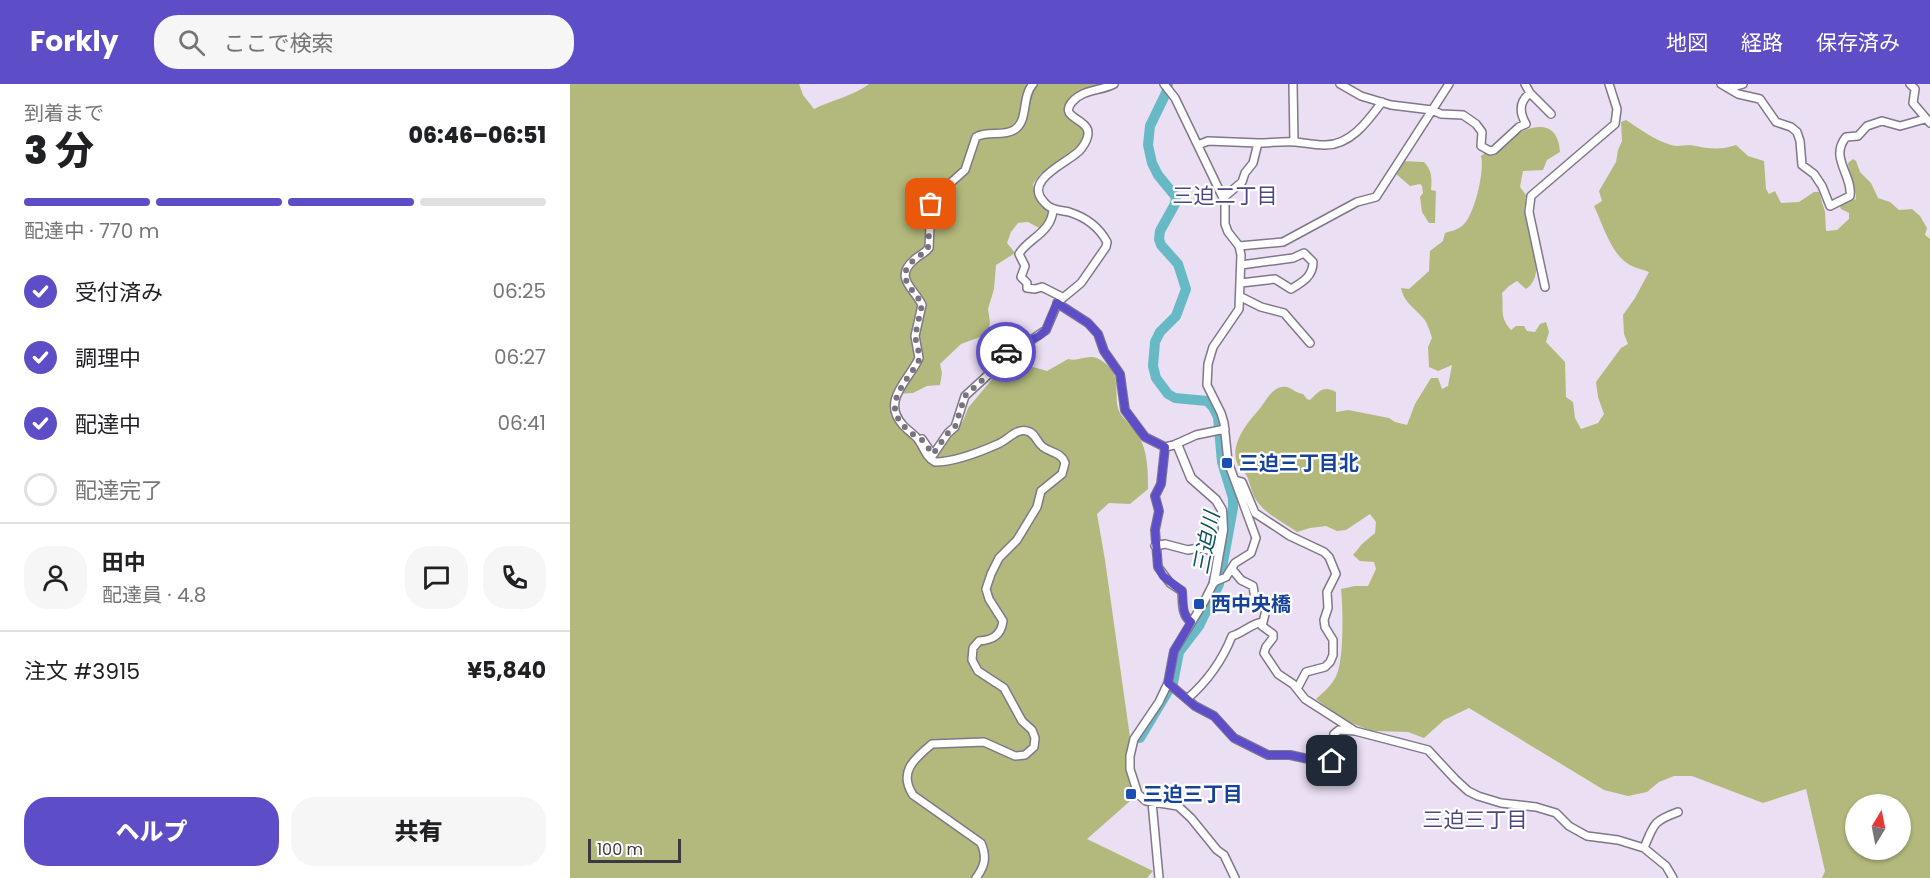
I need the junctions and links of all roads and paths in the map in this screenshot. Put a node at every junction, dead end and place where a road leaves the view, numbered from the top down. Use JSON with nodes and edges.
{"nodes":[{"id":1,"x":1033,"y":84,"type":"edge"},
{"id":2,"x":1114,"y":84,"type":"edge"},
{"id":3,"x":1293,"y":84,"type":"edge"},
{"id":4,"x":1340,"y":84,"type":"edge"},
{"id":5,"x":1449,"y":84,"type":"edge"},
{"id":6,"x":1525,"y":84,"type":"edge"},
{"id":7,"x":1609,"y":84,"type":"edge"},
{"id":8,"x":1743,"y":84,"type":"edge"},
{"id":9,"x":1910,"y":84,"type":"edge"},
{"id":10,"x":1164,"y":85,"type":"edge"},
{"id":11,"x":1725,"y":86,"type":"edge"},
{"id":12,"x":1530,"y":93,"type":"junction"},
{"id":13,"x":1382,"y":102,"type":"junction"},
{"id":14,"x":1432,"y":110,"type":"junction"},
{"id":15,"x":1551,"y":114,"type":"dead end"},
{"id":16,"x":1928,"y":121,"type":"edge"},
{"id":17,"x":1294,"y":142,"type":"junction"},
{"id":18,"x":1258,"y":143,"type":"junction"},
{"id":19,"x":1198,"y":146,"type":"junction"},
{"id":20,"x":1223,"y":198,"type":"junction"},
{"id":21,"x":1053,"y":209,"type":"junction"},
{"id":22,"x":1239,"y":246,"type":"junction"},
{"id":23,"x":1241,"y":265,"type":"junction"},
{"id":24,"x":1241,"y":283,"type":"junction"},
{"id":25,"x":1545,"y":287,"type":"dead end"},
{"id":26,"x":1062,"y":297,"type":"junction"},
{"id":27,"x":1240,"y":297,"type":"junction"},
{"id":28,"x":1057,"y":303,"type":"junction"},
{"id":29,"x":1310,"y":343,"type":"dead end"},
{"id":30,"x":1221,"y":429,"type":"junction"},
{"id":31,"x":918,"y":439,"type":"junction"},
{"id":32,"x":1177,"y":444,"type":"junction"},
{"id":33,"x":1165,"y":447,"type":"junction"},
{"id":34,"x":1235,"y":480,"type":"junction"},
{"id":35,"x":1155,"y":546,"type":"junction"},
{"id":36,"x":1219,"y":552,"type":"junction"},
{"id":37,"x":1232,"y":569,"type":"junction"},
{"id":38,"x":1219,"y":579,"type":"junction"},
{"id":39,"x":1191,"y":622,"type":"junction"},
{"id":40,"x":1263,"y":622,"type":"junction"},
{"id":41,"x":1170,"y":685,"type":"junction"},
{"id":42,"x":1297,"y":689,"type":"junction"},
{"id":43,"x":1187,"y":699,"type":"junction"},
{"id":44,"x":1354,"y":731,"type":"junction"},
{"id":45,"x":1152,"y":802,"type":"junction"},
{"id":46,"x":1678,"y":812,"type":"dead end"},
{"id":47,"x":1644,"y":848,"type":"junction"},
{"id":48,"x":976,"y":878,"type":"edge"},
{"id":49,"x":1159,"y":878,"type":"edge"},
{"id":50,"x":1235,"y":878,"type":"edge"},
{"id":51,"x":1673,"y":878,"type":"edge"}],
"edges":[{"from":1,"to":31,"type":"street"},
{"from":2,"to":21,"type":"street"},
{"from":3,"to":17,"type":"street"},
{"from":4,"to":13,"type":"street"},
{"from":5,"to":14,"type":"street"},
{"from":6,"to":12,"type":"street"},
{"from":7,"to":25,"type":"street"},
{"from":8,"to":11,"type":"street"},
{"from":9,"to":16,"type":"street"},
{"from":10,"to":19,"type":"street"},
{"from":11,"to":16,"type":"street"},
{"from":12,"to":14,"type":"street"},
{"from":12,"to":15,"type":"street"},
{"from":13,"to":14,"type":"street"},
{"from":13,"to":17,"type":"street"},
{"from":14,"to":22,"type":"street"},
{"from":17,"to":18,"type":"street"},
{"from":18,"to":19,"type":"street"},
{"from":18,"to":20,"type":"street"},
{"from":19,"to":20,"type":"street"},
{"from":20,"to":22,"type":"street"},
{"from":21,"to":26,"type":"street"},
{"from":21,"to":26,"type":"street"},
{"from":22,"to":23,"type":"street"},
{"from":23,"to":24,"type":"street"},
{"from":23,"to":24,"type":"street"},
{"from":24,"to":27,"type":"street"},
{"from":26,"to":28,"type":"street"},
{"from":27,"to":29,"type":"street"},
{"from":27,"to":30,"type":"street"},
{"from":28,"to":31,"type":"street"},
{"from":28,"to":33,"type":"street"},
{"from":30,"to":32,"type":"street"},
{"from":30,"to":34,"type":"street"},
{"from":31,"to":48,"type":"street"},
{"from":32,"to":33,"type":"street"},
{"from":32,"to":36,"type":"street"},
{"from":33,"to":35,"type":"street"},
{"from":34,"to":37,"type":"street"},
{"from":34,"to":42,"type":"street"},
{"from":35,"to":36,"type":"street"},
{"from":35,"to":39,"type":"street"},
{"from":36,"to":38,"type":"street"},
{"from":37,"to":38,"type":"street"},
{"from":37,"to":40,"type":"street"},
{"from":38,"to":39,"type":"street"},
{"from":39,"to":41,"type":"street"},
{"from":40,"to":42,"type":"street"},
{"from":40,"to":43,"type":"street"},
{"from":41,"to":43,"type":"street"},
{"from":41,"to":45,"type":"street"},
{"from":42,"to":44,"type":"street"},
{"from":43,"to":44,"type":"street"},
{"from":44,"to":47,"type":"street"},
{"from":45,"to":49,"type":"street"},
{"from":45,"to":50,"type":"street"},
{"from":46,"to":47,"type":"street"},
{"from":47,"to":51,"type":"street"}]}
